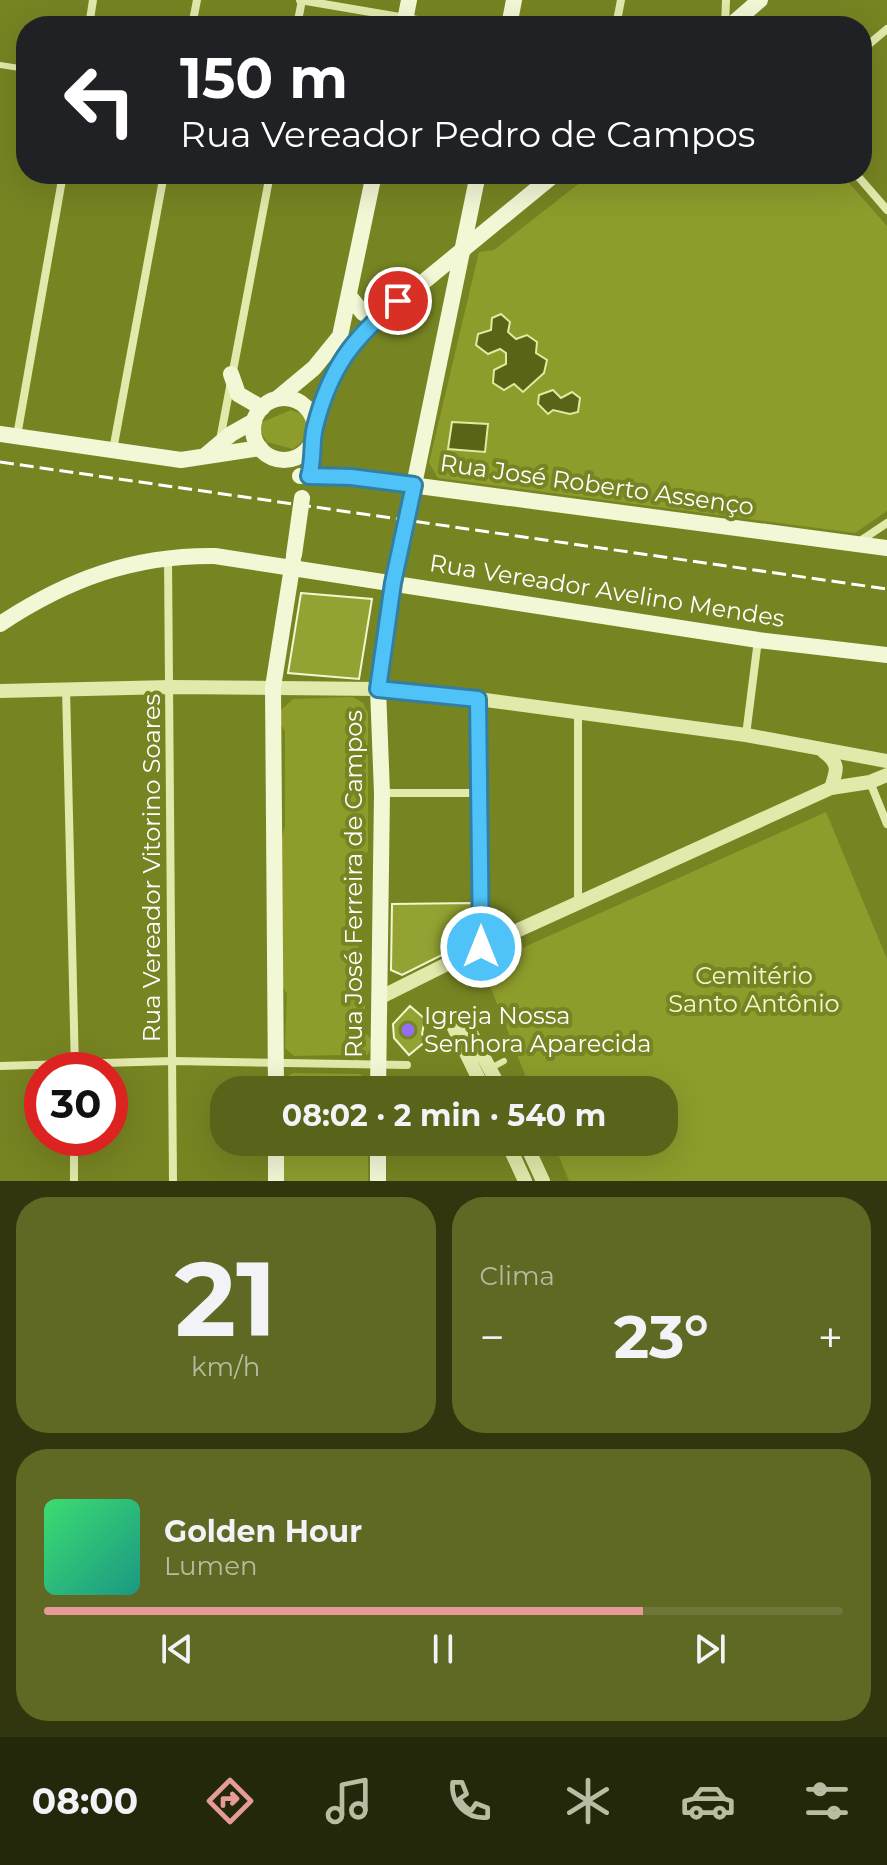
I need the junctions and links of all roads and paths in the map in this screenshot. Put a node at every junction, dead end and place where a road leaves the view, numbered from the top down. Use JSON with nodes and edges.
{"nodes":[{"id":1,"x":301,"y":0,"type":"edge"},
{"id":2,"x":760,"y":0,"type":"edge"},
{"id":3,"x":377,"y":16,"type":"edge"},
{"id":4,"x":740,"y":16,"type":"edge"},
{"id":5,"x":61,"y":184,"type":"edge"},
{"id":6,"x":162,"y":184,"type":"edge"},
{"id":7,"x":268,"y":184,"type":"edge"},
{"id":8,"x":372,"y":184,"type":"edge"},
{"id":9,"x":476,"y":184,"type":"edge"},
{"id":10,"x":542,"y":184,"type":"edge"},
{"id":11,"x":865,"y":184,"type":"edge"},
{"id":12,"x":887,"y":210,"type":"edge"},
{"id":13,"x":462,"y":248,"type":"junction"},
{"id":14,"x":350,"y":297,"type":"junction"},
{"id":15,"x":377,"y":318,"type":"junction"},
{"id":16,"x":231,"y":374,"type":"junction"},
{"id":17,"x":278,"y":398,"type":"junction"},
{"id":18,"x":258,"y":414,"type":"junction"},
{"id":19,"x":315,"y":432,"type":"junction"},
{"id":20,"x":8,"y":435,"type":"edge"},
{"id":21,"x":220,"y":448,"type":"junction"},
{"id":22,"x":260,"y":448,"type":"junction"},
{"id":23,"x":113,"y":451,"type":"junction"},
{"id":24,"x":291,"y":459,"type":"junction"},
{"id":25,"x":304,"y":485,"type":"junction"},
{"id":26,"x":414,"y":485,"type":"junction"},
{"id":27,"x":887,"y":523,"type":"edge"},
{"id":28,"x":856,"y":544,"type":"junction"},
{"id":29,"x":887,"y":548,"type":"edge"},
{"id":30,"x":168,"y":555,"type":"junction"},
{"id":31,"x":293,"y":562,"type":"junction"},
{"id":32,"x":393,"y":583,"type":"junction"},
{"id":33,"x":0,"y":624,"type":"edge"},
{"id":34,"x":758,"y":640,"type":"junction"},
{"id":35,"x":887,"y":655,"type":"edge"},
{"id":36,"x":171,"y":687,"type":"junction"},
{"id":37,"x":273,"y":687,"type":"junction"},
{"id":38,"x":66,"y":688,"type":"junction"},
{"id":39,"x":378,"y":689,"type":"junction"},
{"id":40,"x":0,"y":691,"type":"edge"},
{"id":41,"x":478,"y":699,"type":"junction"},
{"id":42,"x":578,"y":713,"type":"junction"},
{"id":43,"x":746,"y":735,"type":"junction"},
{"id":44,"x":820,"y":749,"type":"junction"},
{"id":45,"x":887,"y":761,"type":"edge"},
{"id":46,"x":887,"y":775,"type":"edge"},
{"id":47,"x":870,"y":782,"type":"junction"},
{"id":48,"x":831,"y":788,"type":"junction"},
{"id":49,"x":382,"y":793,"type":"junction"},
{"id":50,"x":479,"y":793,"type":"junction"},
{"id":51,"x":887,"y":824,"type":"edge"},
{"id":52,"x":578,"y":903,"type":"junction"},
{"id":53,"x":481,"y":947,"type":"junction"},
{"id":54,"x":381,"y":997,"type":"junction"},
{"id":55,"x":75,"y":1052,"type":"edge"},
{"id":56,"x":173,"y":1061,"type":"junction"},
{"id":57,"x":128,"y":1064,"type":"edge"},
{"id":58,"x":407,"y":1065,"type":"dead end"},
{"id":59,"x":0,"y":1066,"type":"edge"},
{"id":60,"x":24,"y":1066,"type":"edge"},
{"id":61,"x":276,"y":1066,"type":"junction"},
{"id":62,"x":378,"y":1067,"type":"junction"},
{"id":63,"x":276,"y":1076,"type":"edge"},
{"id":64,"x":378,"y":1076,"type":"edge"},
{"id":65,"x":74,"y":1156,"type":"edge"},
{"id":66,"x":276,"y":1156,"type":"edge"},
{"id":67,"x":378,"y":1156,"type":"edge"},
{"id":68,"x":531,"y":1156,"type":"edge"},
{"id":69,"x":533,"y":1160,"type":"junction"},
{"id":70,"x":521,"y":1174,"type":"edge"},
{"id":71,"x":74,"y":1181,"type":"edge"},
{"id":72,"x":173,"y":1181,"type":"edge"},
{"id":73,"x":276,"y":1181,"type":"edge"},
{"id":74,"x":378,"y":1181,"type":"edge"},
{"id":75,"x":543,"y":1181,"type":"edge"}],
"edges":[{"from":1,"to":3,"type":"street"},
{"from":2,"to":4,"type":"main road"},
{"from":5,"to":20,"type":"street"},
{"from":6,"to":23,"type":"street"},
{"from":7,"to":16,"type":"street"},
{"from":8,"to":14,"type":"main road"},
{"from":9,"to":13,"type":"main road","name":"Rua José Ferreira de Campos"},
{"from":10,"to":13,"type":"main road"},
{"from":11,"to":12,"type":"street"},
{"from":13,"to":15,"type":"main road"},
{"from":13,"to":26,"type":"main road","name":"Rua José Ferreira de Campos"},
{"from":14,"to":15,"type":"main road"},
{"from":14,"to":17,"type":"main road"},
{"from":15,"to":19,"type":"main road"},
{"from":16,"to":18,"type":"main road"},
{"from":16,"to":21,"type":"street"},
{"from":17,"to":18,"type":"main road"},
{"from":17,"to":19,"type":"main road"},
{"from":18,"to":21,"type":"main road"},
{"from":18,"to":22,"type":"main road"},
{"from":19,"to":24,"type":"main road"},
{"from":19,"to":25,"type":"main road"},
{"from":20,"to":23,"type":"main road"},
{"from":21,"to":22,"type":"main road"},
{"from":21,"to":23,"type":"main road"},
{"from":22,"to":24,"type":"main road"},
{"from":24,"to":25,"type":"main road"},
{"from":25,"to":26,"type":"main road","name":"Rua José Roberto Assenço"},
{"from":25,"to":31,"type":"main road","bridge":true},
{"from":26,"to":28,"type":"main road","name":"Rua José Roberto Assenço"},
{"from":26,"to":32,"type":"main road","name":"Rua José Ferreira de Campos","bridge":true},
{"from":27,"to":28,"type":"street"},
{"from":28,"to":29,"type":"main road","name":"Rua José Roberto Assenço"},
{"from":30,"to":31,"type":"main road","name":"Rua Vereador Avelino Mendes"},
{"from":30,"to":33,"type":"main road","name":"Rua Vereador Avelino Mendes"},
{"from":30,"to":36,"type":"street","name":"Rua Vereador Vitorino Soares"},
{"from":31,"to":32,"type":"main road","name":"Rua Vereador Avelino Mendes"},
{"from":31,"to":37,"type":"main road"},
{"from":32,"to":34,"type":"main road","name":"Rua Vereador Avelino Mendes"},
{"from":32,"to":39,"type":"main road","name":"Rua José Ferreira de Campos"},
{"from":34,"to":35,"type":"main road","name":"Rua Vereador Avelino Mendes"},
{"from":34,"to":43,"type":"street"},
{"from":36,"to":37,"type":"street"},
{"from":36,"to":38,"type":"street"},
{"from":36,"to":56,"type":"street","name":"Rua Vereador Vitorino Soares"},
{"from":37,"to":39,"type":"street"},
{"from":37,"to":61,"type":"main road"},
{"from":38,"to":40,"type":"street"},
{"from":38,"to":55,"type":"street"},
{"from":39,"to":41,"type":"street"},
{"from":39,"to":49,"type":"main road","name":"Rua José Ferreira de Campos"},
{"from":41,"to":42,"type":"street"},
{"from":41,"to":50,"type":"street"},
{"from":42,"to":43,"type":"street"},
{"from":42,"to":52,"type":"street"},
{"from":43,"to":44,"type":"street"},
{"from":44,"to":45,"type":"street"},
{"from":44,"to":48,"type":"street"},
{"from":46,"to":47,"type":"street"},
{"from":47,"to":48,"type":"street"},
{"from":47,"to":51,"type":"street"},
{"from":48,"to":52,"type":"street"},
{"from":49,"to":50,"type":"street"},
{"from":49,"to":54,"type":"main road","name":"Rua José Ferreira de Campos"},
{"from":50,"to":53,"type":"street"},
{"from":52,"to":53,"type":"street"},
{"from":53,"to":54,"type":"street"},
{"from":54,"to":62,"type":"main road","name":"Rua José Ferreira de Campos"},
{"from":56,"to":57,"type":"street"},
{"from":56,"to":61,"type":"street"},
{"from":56,"to":72,"type":"street","name":"Rua Vereador Vitorino Soares"},
{"from":58,"to":62,"type":"street"},
{"from":59,"to":60,"type":"street"},
{"from":61,"to":62,"type":"street"},
{"from":61,"to":63,"type":"main road"},
{"from":62,"to":64,"type":"main road","name":"Rua José Ferreira de Campos"},
{"from":65,"to":71,"type":"street"},
{"from":66,"to":73,"type":"main road"},
{"from":67,"to":74,"type":"main road"},
{"from":68,"to":69,"type":"street"},
{"from":69,"to":70,"type":"street"},
{"from":69,"to":75,"type":"street"}]}
